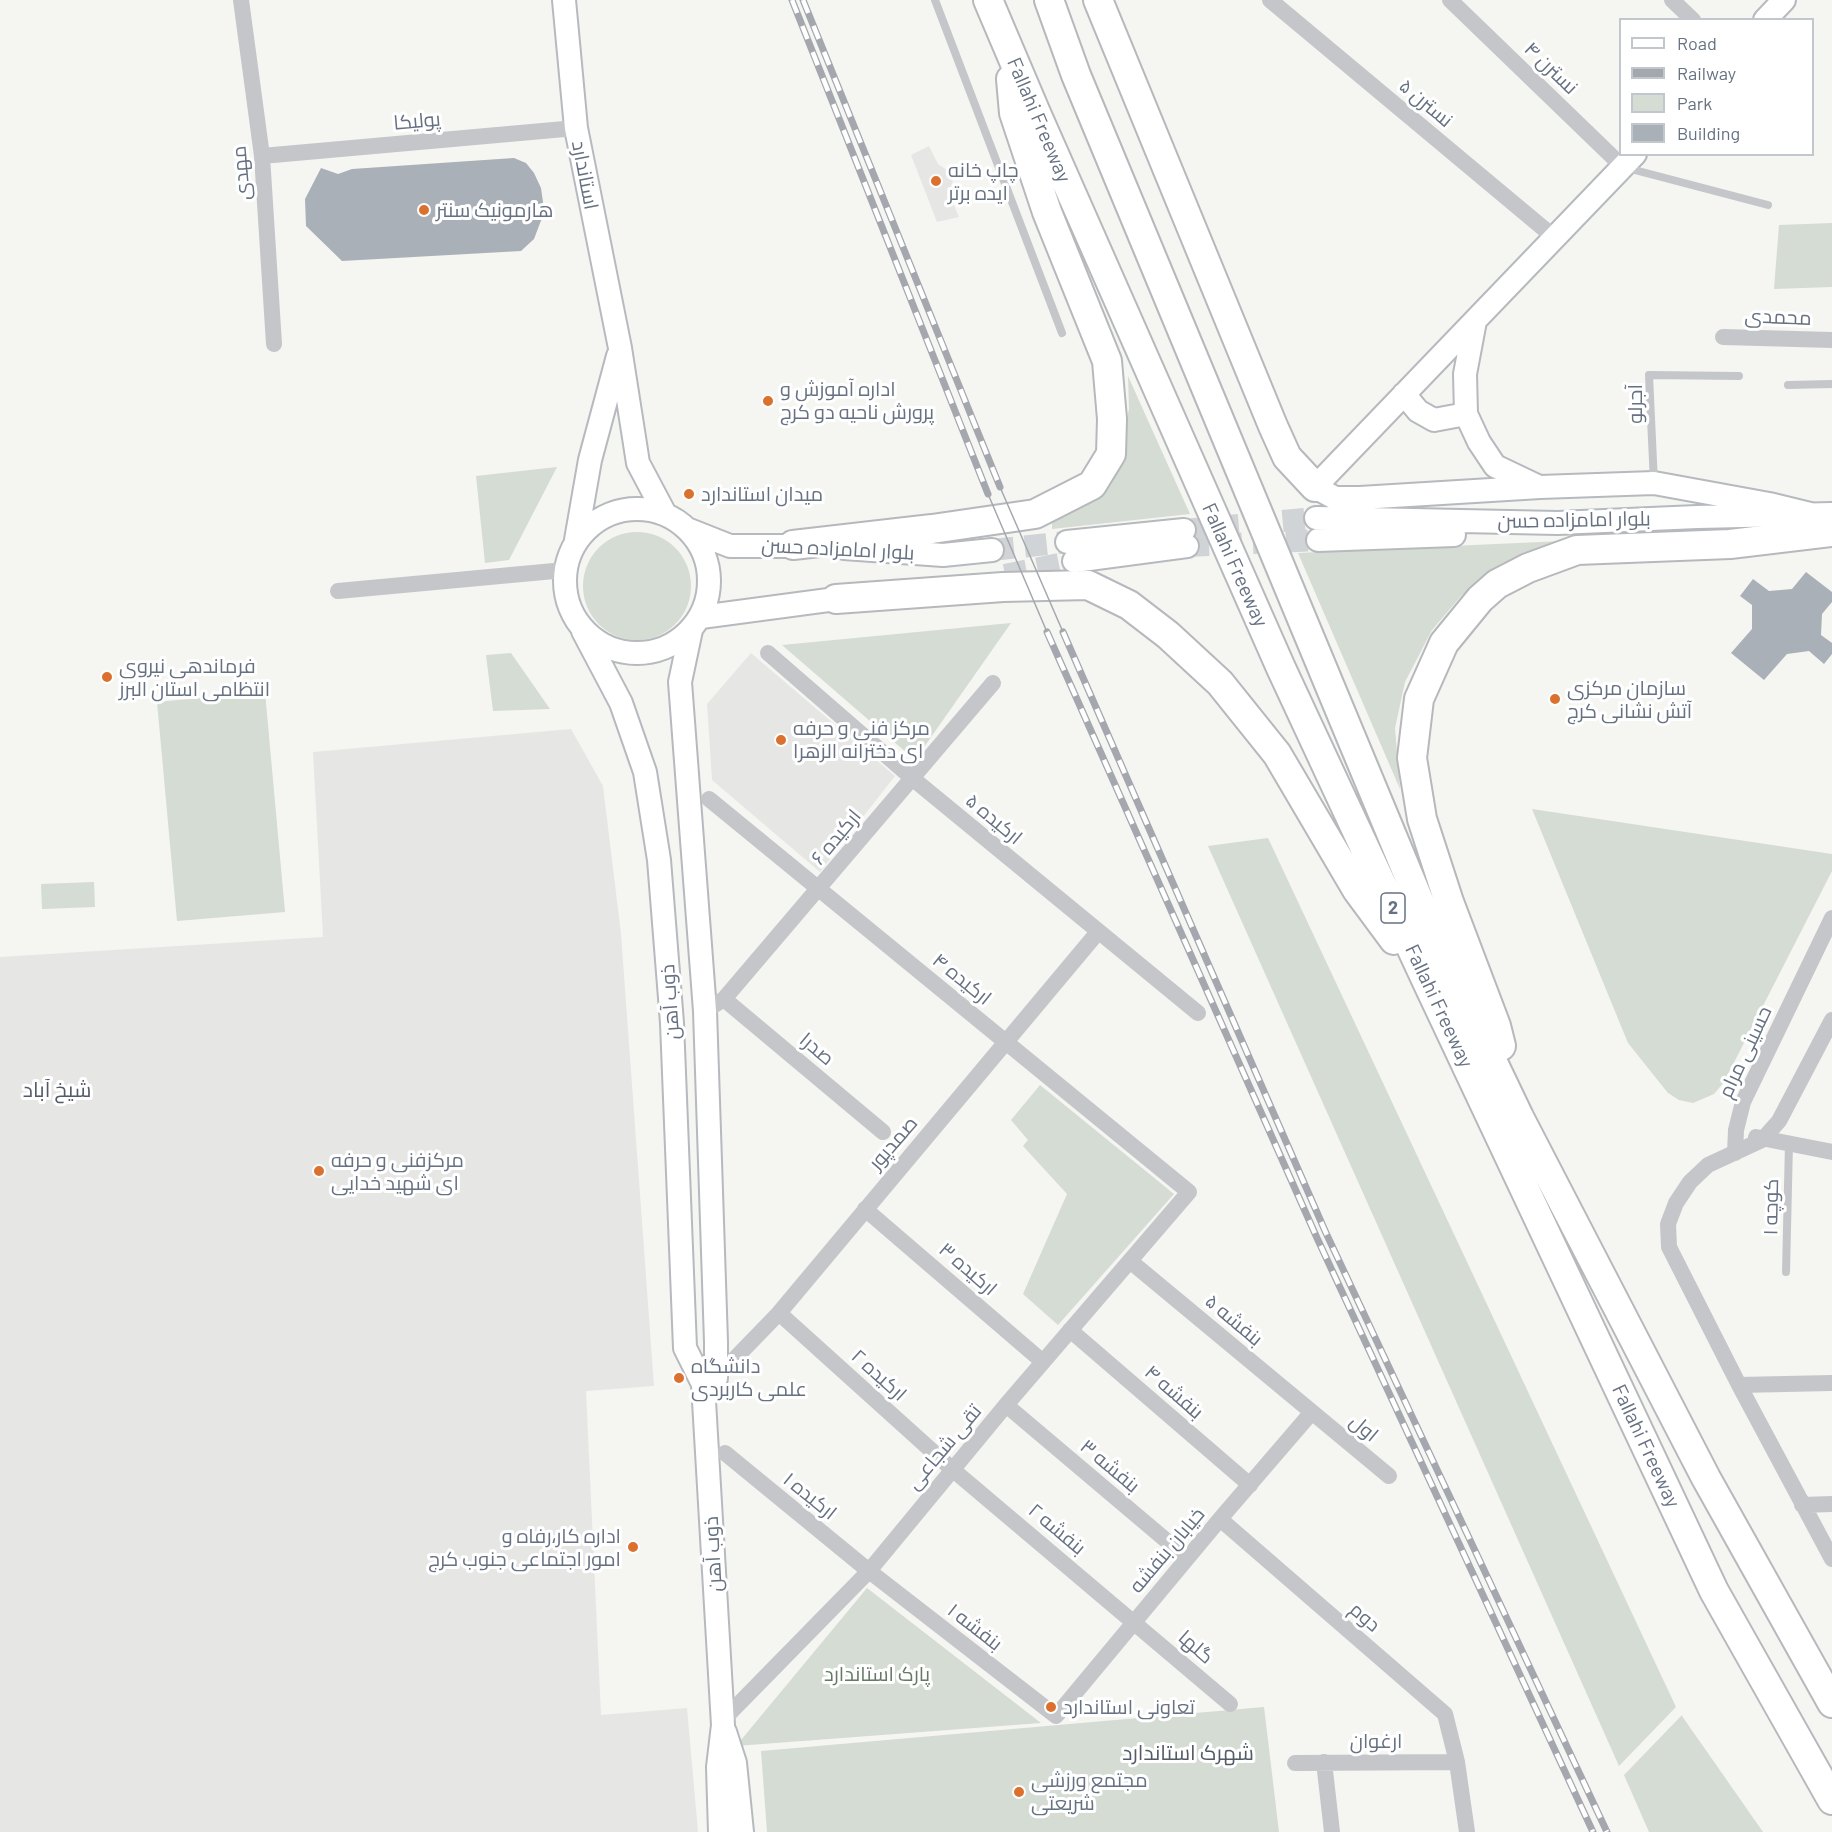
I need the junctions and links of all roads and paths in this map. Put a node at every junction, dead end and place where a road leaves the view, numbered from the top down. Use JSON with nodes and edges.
{"nodes":[{"id":1,"x":241,"y":0,"type":"edge"},
{"id":2,"x":564,"y":0,"type":"edge"},
{"id":3,"x":935,"y":0,"type":"edge"},
{"id":4,"x":988,"y":0,"type":"edge"},
{"id":5,"x":1049,"y":0,"type":"edge"},
{"id":6,"x":1098,"y":0,"type":"edge"},
{"id":7,"x":1270,"y":0,"type":"edge"},
{"id":8,"x":1450,"y":0,"type":"edge"},
{"id":9,"x":1672,"y":0,"type":"edge"},
{"id":10,"x":1784,"y":0,"type":"edge"},
{"id":11,"x":1691,"y":18,"type":"edge"},
{"id":12,"x":1767,"y":18,"type":"edge"},
{"id":13,"x":1007,"y":45,"type":"junction"},
{"id":14,"x":576,"y":128,"type":"junction"},
{"id":15,"x":1619,"y":152,"type":"edge"},
{"id":16,"x":262,"y":156,"type":"junction"},
{"id":17,"x":1629,"y":161,"type":"edge"},
{"id":18,"x":1768,"y":206,"type":"dead end"},
{"id":19,"x":1555,"y":237,"type":"junction"},
{"id":20,"x":1475,"y":321,"type":"junction"},
{"id":21,"x":1062,"y":333,"type":"dead end"},
{"id":22,"x":1723,"y":337,"type":"dead end"},
{"id":23,"x":1832,"y":340,"type":"edge"},
{"id":24,"x":274,"y":344,"type":"dead end"},
{"id":25,"x":620,"y":348,"type":"junction"},
{"id":26,"x":1739,"y":376,"type":"dead end"},
{"id":27,"x":1832,"y":384,"type":"edge"},
{"id":28,"x":1788,"y":385,"type":"dead end"},
{"id":29,"x":1404,"y":394,"type":"junction"},
{"id":30,"x":1466,"y":414,"type":"junction"},
{"id":31,"x":1654,"y":483,"type":"junction"},
{"id":32,"x":1315,"y":487,"type":"junction"},
{"id":33,"x":1540,"y":487,"type":"junction"},
{"id":34,"x":665,"y":514,"type":"junction"},
{"id":35,"x":1821,"y":514,"type":"edge"},
{"id":36,"x":687,"y":529,"type":"junction"},
{"id":37,"x":1832,"y":532,"type":"edge"},
{"id":38,"x":1185,"y":538,"type":"tunnel mouth"},
{"id":39,"x":575,"y":541,"type":"junction"},
{"id":40,"x":793,"y":545,"type":"junction"},
{"id":41,"x":992,"y":550,"type":"tunnel mouth"},
{"id":42,"x":1070,"y":551,"type":"tunnel mouth"},
{"id":43,"x":565,"y":570,"type":"junction"},
{"id":44,"x":1005,"y":574,"type":"tunnel mouth"},
{"id":45,"x":338,"y":591,"type":"dead end"},
{"id":46,"x":836,"y":599,"type":"junction"},
{"id":47,"x":696,"y":623,"type":"junction"},
{"id":48,"x":583,"y":631,"type":"junction"},
{"id":49,"x":768,"y":653,"type":"dead end"},
{"id":50,"x":993,"y":683,"type":"dead end"},
{"id":51,"x":912,"y":778,"type":"junction"},
{"id":52,"x":709,"y":799,"type":"dead end"},
{"id":53,"x":819,"y":889,"type":"junction"},
{"id":54,"x":1832,"y":918,"type":"edge"},
{"id":55,"x":1098,"y":932,"type":"junction"},
{"id":56,"x":1429,"y":986,"type":"junction"},
{"id":57,"x":724,"y":999,"type":"junction"},
{"id":58,"x":705,"y":1011,"type":"junction"},
{"id":59,"x":1198,"y":1013,"type":"dead end"},
{"id":60,"x":1832,"y":1020,"type":"edge"},
{"id":61,"x":672,"y":1023,"type":"junction"},
{"id":62,"x":1007,"y":1043,"type":"junction"},
{"id":63,"x":1519,"y":1118,"type":"junction"},
{"id":64,"x":1736,"y":1130,"type":"junction"},
{"id":65,"x":883,"y":1132,"type":"dead end"},
{"id":66,"x":1762,"y":1140,"type":"junction"},
{"id":67,"x":1789,"y":1143,"type":"junction"},
{"id":68,"x":1832,"y":1152,"type":"edge"},
{"id":69,"x":1735,"y":1153,"type":"junction"},
{"id":70,"x":1189,"y":1192,"type":"joint"},
{"id":71,"x":865,"y":1209,"type":"junction"},
{"id":72,"x":1130,"y":1261,"type":"junction"},
{"id":73,"x":1786,"y":1272,"type":"dead end"},
{"id":74,"x":778,"y":1313,"type":"junction"},
{"id":75,"x":1070,"y":1330,"type":"junction"},
{"id":76,"x":1043,"y":1362,"type":"junction"},
{"id":77,"x":710,"y":1381,"type":"junction"},
{"id":78,"x":1832,"y":1383,"type":"edge"},
{"id":79,"x":1739,"y":1385,"type":"junction"},
{"id":80,"x":1006,"y":1405,"type":"junction"},
{"id":81,"x":1312,"y":1412,"type":"junction"},
{"id":82,"x":725,"y":1453,"type":"dead end"},
{"id":83,"x":952,"y":1469,"type":"junction"},
{"id":84,"x":1389,"y":1476,"type":"dead end"},
{"id":85,"x":1250,"y":1485,"type":"junction"},
{"id":86,"x":1832,"y":1504,"type":"edge"},
{"id":87,"x":1802,"y":1505,"type":"junction"},
{"id":88,"x":1220,"y":1519,"type":"junction"},
{"id":89,"x":1187,"y":1558,"type":"junction"},
{"id":90,"x":1832,"y":1559,"type":"edge"},
{"id":91,"x":869,"y":1571,"type":"junction"},
{"id":92,"x":1135,"y":1622,"type":"junction"},
{"id":93,"x":1832,"y":1703,"type":"edge"},
{"id":94,"x":1230,"y":1704,"type":"dead end"},
{"id":95,"x":1056,"y":1716,"type":"joint"},
{"id":96,"x":722,"y":1723,"type":"junction"},
{"id":97,"x":1324,"y":1762,"type":"junction"},
{"id":98,"x":1457,"y":1762,"type":"junction"},
{"id":99,"x":1295,"y":1763,"type":"dead end"},
{"id":100,"x":1832,"y":1800,"type":"edge"},
{"id":101,"x":720,"y":1832,"type":"edge"},
{"id":102,"x":742,"y":1832,"type":"edge"},
{"id":103,"x":1332,"y":1832,"type":"edge"},
{"id":104,"x":1467,"y":1832,"type":"edge"}],
"edges":[{"from":1,"to":16,"type":"street","name":"مهدی"},
{"from":2,"to":14,"type":"main road","name":"استاندارد"},
{"from":3,"to":21,"type":"lane"},
{"from":4,"to":13,"type":"highway","name":"Fallahi Freeway","number":"2"},
{"from":5,"to":63,"type":"highway","name":"Fallahi Freeway","number":"2"},
{"from":6,"to":32,"type":"highway"},
{"from":7,"to":19,"type":"street","name":"نسترن ۵"},
{"from":8,"to":15,"type":"street","name":"نسترن ۴"},
{"from":9,"to":11,"type":"street"},
{"from":10,"to":12,"type":"main road"},
{"from":13,"to":40,"type":"highway"},
{"from":13,"to":56,"type":"highway","name":"Fallahi Freeway","number":"2"},
{"from":14,"to":16,"type":"street","name":"پولیکا"},
{"from":14,"to":25,"type":"main road","name":"استاندارد"},
{"from":16,"to":24,"type":"street","name":"مهدی"},
{"from":17,"to":18,"type":"lane"},
{"from":17,"to":19,"type":"main road"},
{"from":19,"to":20,"type":"main road"},
{"from":20,"to":29,"type":"main road"},
{"from":20,"to":30,"type":"main road"},
{"from":22,"to":23,"type":"street","name":"محمدی"},
{"from":25,"to":34,"type":"main road","name":"استاندارد"},
{"from":25,"to":39,"type":"main road","name":"استاندارد"},
{"from":26,"to":31,"type":"lane","name":"آجرلو"},
{"from":27,"to":28,"type":"lane"},
{"from":29,"to":30,"type":"main road"},
{"from":29,"to":32,"type":"main road"},
{"from":30,"to":33,"type":"main road"},
{"from":31,"to":33,"type":"main road"},
{"from":31,"to":35,"type":"main road"},
{"from":32,"to":33,"type":"main road"},
{"from":34,"to":36,"type":"main road"},
{"from":34,"to":39,"type":"main road"},
{"from":35,"to":37,"type":"main road","name":"بلوار امامزاده حسن"},
{"from":36,"to":40,"type":"main road","name":"بلوار امامزاده حسن"},
{"from":36,"to":47,"type":"main road"},
{"from":37,"to":63,"type":"highway"},
{"from":38,"to":42,"type":"main road"},
{"from":39,"to":43,"type":"main road"},
{"from":40,"to":41,"type":"main road","name":"بلوار امامزاده حسن"},
{"from":43,"to":45,"type":"street"},
{"from":43,"to":48,"type":"main road"},
{"from":44,"to":46,"type":"main road","name":"بلوار امامزاده حسن"},
{"from":46,"to":47,"type":"main road","name":"بلوار امامزاده حسن"},
{"from":46,"to":56,"type":"highway"},
{"from":47,"to":48,"type":"main road"},
{"from":47,"to":58,"type":"main road","name":"ذوب آهن"},
{"from":48,"to":61,"type":"main road","name":"ذوب آهن"},
{"from":49,"to":51,"type":"street","name":"ارکیده ۵"},
{"from":50,"to":51,"type":"street","name":"ارکیده ۶"},
{"from":51,"to":53,"type":"street","name":"ارکیده ۶"},
{"from":51,"to":55,"type":"street","name":"ارکیده ۵"},
{"from":52,"to":53,"type":"street","name":"ارکیده ۴"},
{"from":53,"to":57,"type":"street","name":"ارکیده ۶"},
{"from":53,"to":62,"type":"street","name":"ارکیده ۴"},
{"from":54,"to":64,"type":"street","name":"حسینی مرام"},
{"from":55,"to":59,"type":"street","name":"ارکیده ۵"},
{"from":55,"to":62,"type":"street","name":"صمدپور"},
{"from":56,"to":100,"type":"highway","name":"Fallahi Freeway","number":"2"},
{"from":57,"to":58,"type":"street","name":"ارکیده ۶"},
{"from":57,"to":65,"type":"street","name":"صدرا"},
{"from":58,"to":61,"type":"main road"},
{"from":58,"to":77,"type":"main road","name":"ذوب آهن"},
{"from":60,"to":66,"type":"street"},
{"from":61,"to":77,"type":"main road","name":"ذوب آهن"},
{"from":62,"to":70,"type":"street","name":"ارکیده ۴"},
{"from":62,"to":71,"type":"street","name":"صمدپور"},
{"from":63,"to":93,"type":"highway","name":"Fallahi Freeway","number":"2"},
{"from":64,"to":66,"type":"street"},
{"from":64,"to":69,"type":"street","name":"حسینی مرام"},
{"from":66,"to":67,"type":"street"},
{"from":66,"to":69,"type":"street"},
{"from":67,"to":68,"type":"street"},
{"from":67,"to":73,"type":"lane","name":"کوچه ۱"},
{"from":69,"to":79,"type":"street"},
{"from":70,"to":72,"type":"street","name":"تقی شجاعی"},
{"from":71,"to":74,"type":"street","name":"صمدپور"},
{"from":71,"to":76,"type":"street","name":"ارکیده ۳"},
{"from":72,"to":75,"type":"street","name":"تقی شجاعی"},
{"from":72,"to":81,"type":"street","name":"بنفشه ۵"},
{"from":74,"to":77,"type":"street","name":"صمدپور"},
{"from":74,"to":83,"type":"street","name":"ارکیده ۲"},
{"from":75,"to":76,"type":"street","name":"تقی شجاعی"},
{"from":75,"to":85,"type":"street","name":"بنفشه ۴"},
{"from":76,"to":80,"type":"street","name":"تقی شجاعی"},
{"from":77,"to":96,"type":"main road","name":"ذوب آهن"},
{"from":78,"to":79,"type":"street"},
{"from":79,"to":87,"type":"street"},
{"from":80,"to":83,"type":"street","name":"تقی شجاعی"},
{"from":80,"to":89,"type":"street","name":"بنفشه ۳"},
{"from":81,"to":84,"type":"street","name":"اول"},
{"from":81,"to":85,"type":"street","name":"خیابان بنفشه"},
{"from":82,"to":91,"type":"street","name":"ارکیده ۱"},
{"from":83,"to":91,"type":"street","name":"تقی شجاعی"},
{"from":83,"to":92,"type":"street","name":"بنفشه ۲"},
{"from":85,"to":88,"type":"street","name":"خیابان بنفشه"},
{"from":86,"to":87,"type":"street"},
{"from":87,"to":90,"type":"street"},
{"from":88,"to":89,"type":"street","name":"خیابان بنفشه"},
{"from":88,"to":98,"type":"street","name":"دوم"},
{"from":89,"to":92,"type":"street","name":"خیابان بنفشه"},
{"from":91,"to":95,"type":"street","name":"بنفشه ۱"},
{"from":91,"to":96,"type":"street","name":"تقی شجاعی"},
{"from":92,"to":94,"type":"street","name":"گلها"},
{"from":92,"to":95,"type":"street","name":"خیابان بنفشه"},
{"from":96,"to":101,"type":"main road","name":"ذوب آهن"},
{"from":96,"to":102,"type":"main road","name":"ذوب آهن"},
{"from":97,"to":98,"type":"street","name":"ارغوان"},
{"from":97,"to":99,"type":"street","name":"ارغوان"},
{"from":97,"to":103,"type":"street"},
{"from":98,"to":104,"type":"street","name":"دوم"}]}
